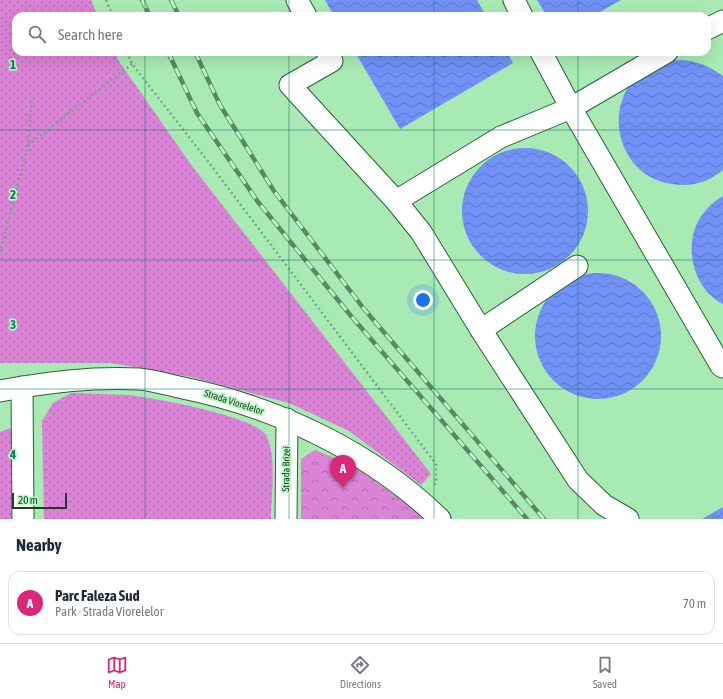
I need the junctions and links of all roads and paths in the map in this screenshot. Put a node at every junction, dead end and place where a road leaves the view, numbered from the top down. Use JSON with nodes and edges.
{"nodes":[{"id":1,"x":106,"y":0,"type":"edge"},
{"id":2,"x":297,"y":0,"type":"edge"},
{"id":3,"x":514,"y":0,"type":"edge"},
{"id":4,"x":111,"y":12,"type":"edge"},
{"id":5,"x":304,"y":12,"type":"edge"},
{"id":6,"x":520,"y":12,"type":"edge"},
{"id":7,"x":723,"y":21,"type":"edge"},
{"id":8,"x":711,"y":27,"type":"edge"},
{"id":9,"x":129,"y":56,"type":"edge"},
{"id":10,"x":329,"y":56,"type":"edge"},
{"id":11,"x":543,"y":56,"type":"edge"},
{"id":12,"x":660,"y":56,"type":"edge"},
{"id":13,"x":132,"y":64,"type":"junction"},
{"id":14,"x":32,"y":98,"type":"dead end"},
{"id":15,"x":571,"y":108,"type":"junction"},
{"id":16,"x":28,"y":146,"type":"junction"},
{"id":17,"x":396,"y":201,"type":"junction"},
{"id":18,"x":0,"y":253,"type":"edge"},
{"id":19,"x":577,"y":266,"type":"dead end"},
{"id":20,"x":481,"y":330,"type":"junction"},
{"id":21,"x":723,"y":367,"type":"edge"},
{"id":22,"x":22,"y":387,"type":"junction"},
{"id":23,"x":0,"y":391,"type":"edge"},
{"id":24,"x":287,"y":420,"type":"junction"},
{"id":25,"x":423,"y":502,"type":"junction"},
{"id":26,"x":23,"y":519,"type":"edge"},
{"id":27,"x":286,"y":519,"type":"edge"},
{"id":28,"x":440,"y":519,"type":"edge"},
{"id":29,"x":628,"y":519,"type":"edge"}],
"edges":[{"from":1,"to":4,"type":"path"},
{"from":2,"to":5,"type":"street"},
{"from":3,"to":6,"type":"street"},
{"from":7,"to":8,"type":"street"},
{"from":9,"to":13,"type":"path"},
{"from":10,"to":17,"type":"street"},
{"from":11,"to":15,"type":"street"},
{"from":12,"to":15,"type":"street"},
{"from":13,"to":16,"type":"path"},
{"from":13,"to":25,"type":"path"},
{"from":14,"to":16,"type":"path"},
{"from":15,"to":17,"type":"street"},
{"from":15,"to":21,"type":"street"},
{"from":16,"to":18,"type":"path"},
{"from":17,"to":20,"type":"street"},
{"from":19,"to":20,"type":"street"},
{"from":20,"to":29,"type":"street"},
{"from":22,"to":23,"type":"street","name":"Strada Viorelelor"},
{"from":22,"to":24,"type":"street","name":"Strada Viorelelor"},
{"from":22,"to":26,"type":"street"},
{"from":24,"to":25,"type":"street","name":"Strada Viorelelor"},
{"from":24,"to":27,"type":"street","name":"Strada Brizei"},
{"from":25,"to":28,"type":"street","name":"Strada Viorelelor"}]}
